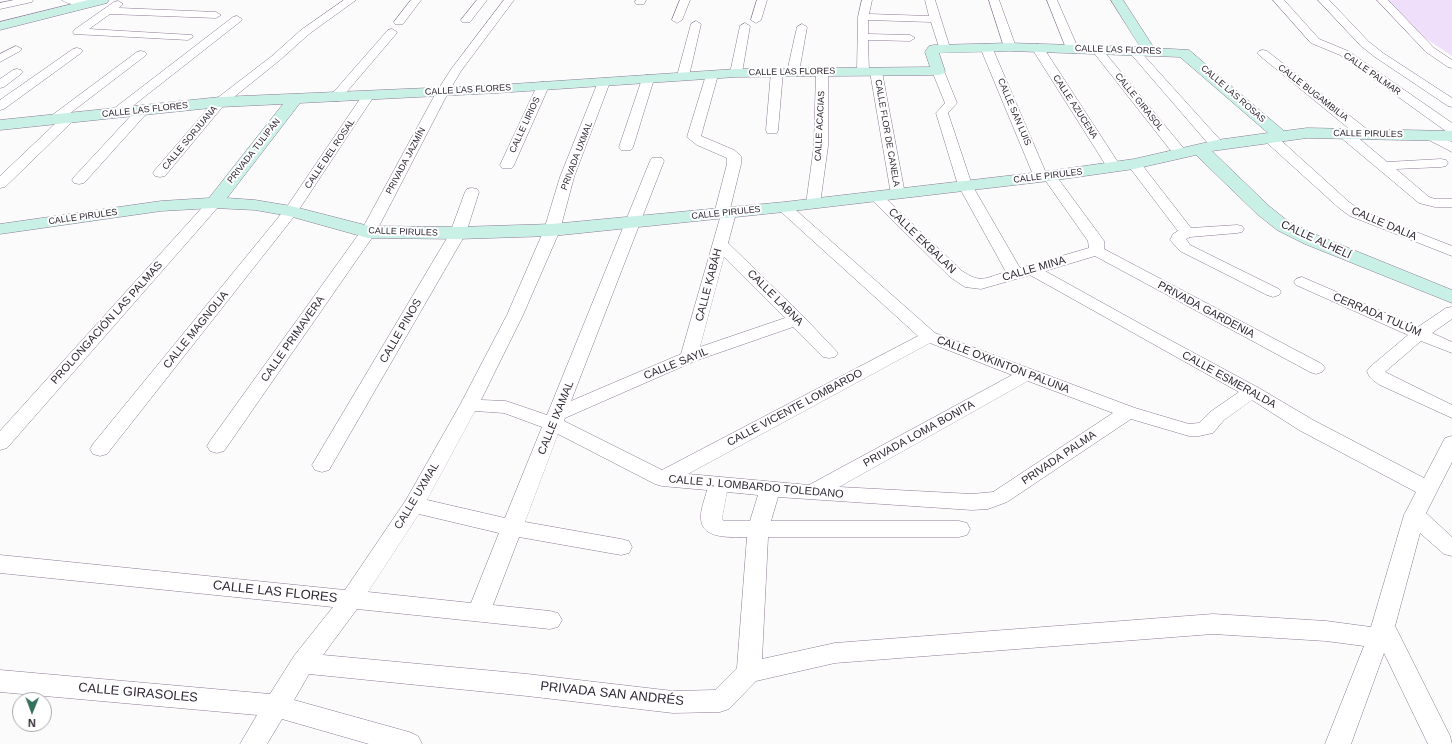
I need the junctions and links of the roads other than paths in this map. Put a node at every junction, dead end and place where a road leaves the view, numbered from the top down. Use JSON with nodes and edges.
{"nodes":[{"id":1,"x":28,"y":0,"type":"edge"},
{"id":2,"x":67,"y":0,"type":"edge"},
{"id":3,"x":123,"y":0,"type":"edge"},
{"id":4,"x":351,"y":0,"type":"edge"},
{"id":5,"x":416,"y":0,"type":"edge"},
{"id":6,"x":482,"y":0,"type":"edge"},
{"id":7,"x":509,"y":0,"type":"edge"},
{"id":8,"x":685,"y":0,"type":"edge"},
{"id":9,"x":762,"y":0,"type":"edge"},
{"id":10,"x":867,"y":0,"type":"edge"},
{"id":11,"x":930,"y":0,"type":"edge"},
{"id":12,"x":994,"y":0,"type":"edge"},
{"id":13,"x":1052,"y":0,"type":"edge"},
{"id":14,"x":1117,"y":0,"type":"edge"},
{"id":15,"x":1278,"y":0,"type":"edge"},
{"id":16,"x":1323,"y":0,"type":"edge"},
{"id":17,"x":1382,"y":0,"type":"edge"},
{"id":18,"x":90,"y":3,"type":"junction"},
{"id":19,"x":105,"y":5,"type":"edge"},
{"id":20,"x":0,"y":6,"type":"edge"},
{"id":21,"x":216,"y":15,"type":"dead end"},
{"id":22,"x":864,"y":17,"type":"junction"},
{"id":23,"x":934,"y":18,"type":"junction"},
{"id":24,"x":237,"y":19,"type":"dead end"},
{"id":25,"x":466,"y":20,"type":"dead end"},
{"id":26,"x":677,"y":20,"type":"dead end"},
{"id":27,"x":756,"y":20,"type":"dead end"},
{"id":28,"x":399,"y":22,"type":"dead end"},
{"id":29,"x":696,"y":24,"type":"dead end"},
{"id":30,"x":0,"y":26,"type":"edge"},
{"id":31,"x":745,"y":26,"type":"dead end"},
{"id":32,"x":802,"y":27,"type":"dead end"},
{"id":33,"x":392,"y":32,"type":"dead end"},
{"id":34,"x":188,"y":37,"type":"dead end"},
{"id":35,"x":863,"y":37,"type":"junction"},
{"id":36,"x":910,"y":38,"type":"dead end"},
{"id":37,"x":0,"y":45,"type":"edge"},
{"id":38,"x":986,"y":47,"type":"junction"},
{"id":39,"x":1010,"y":47,"type":"junction"},
{"id":40,"x":1037,"y":47,"type":"junction"},
{"id":41,"x":1072,"y":48,"type":"junction"},
{"id":42,"x":938,"y":49,"type":"junction"},
{"id":43,"x":77,"y":51,"type":"dead end"},
{"id":44,"x":1098,"y":51,"type":"junction"},
{"id":45,"x":1134,"y":51,"type":"junction"},
{"id":46,"x":1149,"y":51,"type":"junction"},
{"id":47,"x":1184,"y":53,"type":"joint"},
{"id":48,"x":1263,"y":53,"type":"dead end"},
{"id":49,"x":141,"y":54,"type":"dead end"},
{"id":50,"x":0,"y":59,"type":"edge"},
{"id":51,"x":1452,"y":65,"type":"edge"},
{"id":52,"x":822,"y":71,"type":"junction"},
{"id":53,"x":938,"y":71,"type":"junction"},
{"id":54,"x":17,"y":72,"type":"dead end"},
{"id":55,"x":777,"y":72,"type":"junction"},
{"id":56,"x":793,"y":72,"type":"junction"},
{"id":57,"x":869,"y":72,"type":"junction"},
{"id":58,"x":736,"y":73,"type":"junction"},
{"id":59,"x":712,"y":75,"type":"junction"},
{"id":60,"x":683,"y":76,"type":"junction"},
{"id":61,"x":648,"y":79,"type":"junction"},
{"id":62,"x":604,"y":82,"type":"junction"},
{"id":63,"x":0,"y":84,"type":"edge"},
{"id":64,"x":543,"y":86,"type":"junction"},
{"id":65,"x":443,"y":91,"type":"junction"},
{"id":66,"x":368,"y":96,"type":"junction"},
{"id":67,"x":336,"y":98,"type":"junction"},
{"id":68,"x":294,"y":100,"type":"junction"},
{"id":69,"x":220,"y":102,"type":"junction"},
{"id":70,"x":1452,"y":103,"type":"edge"},
{"id":71,"x":0,"y":106,"type":"edge"},
{"id":72,"x":143,"y":110,"type":"junction"},
{"id":73,"x":116,"y":113,"type":"junction"},
{"id":74,"x":62,"y":119,"type":"junction"},
{"id":75,"x":0,"y":125,"type":"edge"},
{"id":76,"x":1452,"y":129,"type":"edge"},
{"id":77,"x":772,"y":130,"type":"dead end"},
{"id":78,"x":1344,"y":133,"type":"junction"},
{"id":79,"x":1364,"y":133,"type":"junction"},
{"id":80,"x":1430,"y":135,"type":"junction"},
{"id":81,"x":1452,"y":136,"type":"edge"},
{"id":82,"x":1275,"y":137,"type":"junction"},
{"id":83,"x":626,"y":147,"type":"dead end"},
{"id":84,"x":1209,"y":147,"type":"junction"},
{"id":85,"x":1452,"y":148,"type":"edge"},
{"id":86,"x":1180,"y":153,"type":"junction"},
{"id":87,"x":658,"y":161,"type":"dead end"},
{"id":88,"x":1441,"y":163,"type":"dead end"},
{"id":89,"x":1134,"y":164,"type":"junction"},
{"id":90,"x":507,"y":165,"type":"dead end"},
{"id":91,"x":1384,"y":166,"type":"junction"},
{"id":92,"x":1114,"y":167,"type":"junction"},
{"id":93,"x":160,"y":173,"type":"dead end"},
{"id":94,"x":1045,"y":177,"type":"junction"},
{"id":95,"x":78,"y":180,"type":"dead end"},
{"id":96,"x":0,"y":184,"type":"edge"},
{"id":97,"x":965,"y":185,"type":"junction"},
{"id":98,"x":472,"y":192,"type":"dead end"},
{"id":99,"x":898,"y":194,"type":"junction"},
{"id":100,"x":876,"y":197,"type":"junction"},
{"id":101,"x":214,"y":203,"type":"junction"},
{"id":102,"x":1452,"y":203,"type":"edge"},
{"id":103,"x":813,"y":204,"type":"junction"},
{"id":104,"x":784,"y":207,"type":"junction"},
{"id":105,"x":291,"y":211,"type":"junction"},
{"id":106,"x":725,"y":213,"type":"junction"},
{"id":107,"x":634,"y":223,"type":"junction"},
{"id":108,"x":0,"y":229,"type":"edge"},
{"id":109,"x":1237,"y":229,"type":"dead end"},
{"id":110,"x":552,"y":230,"type":"junction"},
{"id":111,"x":368,"y":232,"type":"junction"},
{"id":112,"x":458,"y":233,"type":"junction"},
{"id":113,"x":1183,"y":235,"type":"junction"},
{"id":114,"x":720,"y":244,"type":"junction"},
{"id":115,"x":1097,"y":251,"type":"junction"},
{"id":116,"x":1452,"y":251,"type":"edge"},
{"id":117,"x":1023,"y":272,"type":"junction"},
{"id":118,"x":1302,"y":282,"type":"dead end"},
{"id":119,"x":971,"y":284,"type":"joint"},
{"id":120,"x":1273,"y":292,"type":"dead end"},
{"id":121,"x":1452,"y":297,"type":"edge"},
{"id":122,"x":1452,"y":312,"type":"edge"},
{"id":123,"x":797,"y":320,"type":"junction"},
{"id":124,"x":1420,"y":333,"type":"junction"},
{"id":125,"x":929,"y":337,"type":"junction"},
{"id":126,"x":1452,"y":348,"type":"edge"},
{"id":127,"x":829,"y":353,"type":"dead end"},
{"id":128,"x":689,"y":357,"type":"junction"},
{"id":129,"x":1316,"y":368,"type":"dead end"},
{"id":130,"x":1027,"y":374,"type":"junction"},
{"id":131,"x":1252,"y":392,"type":"junction"},
{"id":132,"x":469,"y":405,"type":"junction"},
{"id":133,"x":1128,"y":412,"type":"junction"},
{"id":134,"x":1452,"y":412,"type":"edge"},
{"id":135,"x":556,"y":419,"type":"junction"},
{"id":136,"x":0,"y":443,"type":"edge"},
{"id":137,"x":217,"y":446,"type":"dead end"},
{"id":138,"x":1451,"y":446,"type":"edge"},
{"id":139,"x":100,"y":449,"type":"dead end"},
{"id":140,"x":322,"y":465,"type":"dead end"},
{"id":141,"x":662,"y":479,"type":"junction"},
{"id":142,"x":719,"y":485,"type":"junction"},
{"id":143,"x":1427,"y":489,"type":"junction"},
{"id":144,"x":770,"y":490,"type":"junction"},
{"id":145,"x":812,"y":493,"type":"junction"},
{"id":146,"x":988,"y":501,"type":"joint"},
{"id":147,"x":414,"y":505,"type":"junction"},
{"id":148,"x":1415,"y":515,"type":"junction"},
{"id":149,"x":512,"y":528,"type":"junction"},
{"id":150,"x":959,"y":529,"type":"dead end"},
{"id":151,"x":758,"y":530,"type":"junction"},
{"id":152,"x":621,"y":547,"type":"dead end"},
{"id":153,"x":1452,"y":548,"type":"edge"},
{"id":154,"x":0,"y":564,"type":"edge"},
{"id":155,"x":351,"y":600,"type":"junction"},
{"id":156,"x":478,"y":613,"type":"junction"},
{"id":157,"x":550,"y":620,"type":"dead end"},
{"id":158,"x":1380,"y":632,"type":"junction"},
{"id":159,"x":304,"y":663,"type":"junction"},
{"id":160,"x":749,"y":672,"type":"junction"},
{"id":161,"x":0,"y":681,"type":"edge"},
{"id":162,"x":276,"y":706,"type":"junction"},
{"id":163,"x":253,"y":744,"type":"edge"},
{"id":164,"x":409,"y":744,"type":"edge"},
{"id":165,"x":1338,"y":744,"type":"edge"},
{"id":166,"x":1441,"y":744,"type":"edge"}],
"edges":[{"from":1,"to":20,"type":"street"},
{"from":2,"to":18,"type":"street"},
{"from":3,"to":19,"type":"street"},
{"from":4,"to":69,"type":"street"},
{"from":5,"to":28,"type":"street"},
{"from":6,"to":25,"type":"street"},
{"from":7,"to":65,"type":"street","name":"PRIVADA JAZMÍN"},
{"from":8,"to":26,"type":"street"},
{"from":9,"to":27,"type":"street"},
{"from":10,"to":22,"type":"street","name":"CALLE FLOR DE CANELA"},
{"from":11,"to":23,"type":"street"},
{"from":12,"to":39,"type":"street"},
{"from":13,"to":41,"type":"street"},
{"from":14,"to":46,"type":"main road"},
{"from":15,"to":76,"type":"street","name":"CALLE PALMAR"},
{"from":16,"to":70,"type":"street"},
{"from":17,"to":51,"type":"street"},
{"from":18,"to":19,"type":"main road"},
{"from":18,"to":30,"type":"main road"},
{"from":19,"to":21,"type":"street"},
{"from":19,"to":34,"type":"street"},
{"from":22,"to":23,"type":"street"},
{"from":22,"to":35,"type":"street","name":"CALLE FLOR DE CANELA"},
{"from":23,"to":42,"type":"street"},
{"from":24,"to":73,"type":"street"},
{"from":29,"to":60,"type":"street"},
{"from":31,"to":58,"type":"street"},
{"from":32,"to":56,"type":"street"},
{"from":33,"to":67,"type":"street"},
{"from":35,"to":36,"type":"street"},
{"from":35,"to":57,"type":"street","name":"CALLE FLOR DE CANELA"},
{"from":37,"to":50,"type":"street"},
{"from":38,"to":39,"type":"main road","name":"CALLE LAS FLORES"},
{"from":38,"to":42,"type":"main road","name":"CALLE LAS FLORES"},
{"from":38,"to":94,"type":"street","name":"CALLE SAN LUIS"},
{"from":39,"to":40,"type":"main road","name":"CALLE LAS FLORES"},
{"from":40,"to":41,"type":"main road","name":"CALLE LAS FLORES"},
{"from":40,"to":92,"type":"street","name":"CALLE AZUCENA"},
{"from":41,"to":44,"type":"main road","name":"CALLE LAS FLORES"},
{"from":42,"to":53,"type":"main road"},
{"from":43,"to":71,"type":"street"},
{"from":44,"to":45,"type":"main road","name":"CALLE LAS FLORES"},
{"from":44,"to":86,"type":"street","name":"CALLE GIRASOL"},
{"from":45,"to":46,"type":"main road","name":"CALLE LAS FLORES"},
{"from":45,"to":84,"type":"street"},
{"from":46,"to":47,"type":"main road","name":"CALLE LAS FLORES"},
{"from":47,"to":82,"type":"main road","name":"CALLE LAS ROSAS"},
{"from":48,"to":79,"type":"street","name":"CALLE BUGAMBILIA"},
{"from":49,"to":74,"type":"street"},
{"from":52,"to":56,"type":"main road","name":"CALLE LAS FLORES"},
{"from":52,"to":57,"type":"main road","name":"CALLE LAS FLORES"},
{"from":52,"to":103,"type":"street","name":"CALLE ACACIAS"},
{"from":53,"to":57,"type":"main road","name":"CALLE LAS FLORES"},
{"from":53,"to":97,"type":"street"},
{"from":54,"to":63,"type":"street"},
{"from":55,"to":56,"type":"main road","name":"CALLE LAS FLORES"},
{"from":55,"to":58,"type":"main road","name":"CALLE LAS FLORES"},
{"from":55,"to":77,"type":"street"},
{"from":57,"to":99,"type":"street","name":"CALLE FLOR DE CANELA"},
{"from":58,"to":59,"type":"main road","name":"CALLE LAS FLORES"},
{"from":59,"to":60,"type":"main road","name":"CALLE LAS FLORES"},
{"from":59,"to":106,"type":"street","name":"CALLE KABÁH"},
{"from":60,"to":61,"type":"main road","name":"CALLE LAS FLORES"},
{"from":61,"to":62,"type":"main road","name":"CALLE LAS FLORES"},
{"from":61,"to":83,"type":"street"},
{"from":62,"to":64,"type":"main road","name":"CALLE LAS FLORES"},
{"from":62,"to":110,"type":"street","name":"PRIVADA UXMAL"},
{"from":64,"to":65,"type":"main road","name":"CALLE LAS FLORES"},
{"from":64,"to":90,"type":"street","name":"CALLE LIRIOS"},
{"from":65,"to":66,"type":"main road","name":"CALLE LAS FLORES"},
{"from":65,"to":111,"type":"street","name":"PRIVADA JAZMÍN"},
{"from":66,"to":67,"type":"main road","name":"CALLE LAS FLORES"},
{"from":66,"to":105,"type":"street","name":"CALLE DEL ROSAL"},
{"from":67,"to":68,"type":"main road","name":"CALLE LAS FLORES"},
{"from":68,"to":69,"type":"main road","name":"CALLE LAS FLORES"},
{"from":68,"to":101,"type":"main road","name":"PRIVADA TULIPÁN"},
{"from":69,"to":72,"type":"main road","name":"CALLE LAS FLORES"},
{"from":69,"to":93,"type":"street","name":"CALLE SORJUANA"},
{"from":72,"to":73,"type":"main road","name":"CALLE LAS FLORES"},
{"from":72,"to":95,"type":"street"},
{"from":73,"to":74,"type":"main road","name":"CALLE LAS FLORES"},
{"from":74,"to":75,"type":"main road","name":"CALLE LAS FLORES"},
{"from":74,"to":96,"type":"street"},
{"from":78,"to":79,"type":"main road","name":"CALLE PIRULES"},
{"from":78,"to":82,"type":"main road","name":"CALLE PIRULES"},
{"from":78,"to":91,"type":"street"},
{"from":79,"to":80,"type":"main road","name":"CALLE PIRULES"},
{"from":80,"to":81,"type":"main road","name":"CALLE PIRULES"},
{"from":80,"to":85,"type":"street"},
{"from":82,"to":84,"type":"main road","name":"CALLE PIRULES"},
{"from":82,"to":116,"type":"street","name":"CALLE DALIA"},
{"from":84,"to":86,"type":"main road","name":"CALLE PIRULES"},
{"from":84,"to":121,"type":"main road","name":"CALLE ALHELÍ"},
{"from":86,"to":89,"type":"main road","name":"CALLE PIRULES"},
{"from":87,"to":107,"type":"street","name":"CALLE IXAMAL"},
{"from":88,"to":91,"type":"street"},
{"from":89,"to":92,"type":"main road","name":"CALLE PIRULES"},
{"from":89,"to":113,"type":"street"},
{"from":91,"to":102,"type":"street"},
{"from":92,"to":94,"type":"main road","name":"CALLE PIRULES"},
{"from":94,"to":97,"type":"main road","name":"CALLE PIRULES"},
{"from":94,"to":115,"type":"street","name":"CALLE SAN LUIS"},
{"from":97,"to":99,"type":"main road","name":"CALLE PIRULES"},
{"from":97,"to":117,"type":"street"},
{"from":98,"to":112,"type":"street","name":"CALLE PINOS"},
{"from":99,"to":100,"type":"main road","name":"CALLE PIRULES"},
{"from":100,"to":103,"type":"main road","name":"CALLE PIRULES"},
{"from":100,"to":119,"type":"street","name":"CALLE EKBALAN"},
{"from":101,"to":105,"type":"main road","name":"CALLE PIRULES"},
{"from":101,"to":108,"type":"main road","name":"CALLE PIRULES"},
{"from":101,"to":136,"type":"street","name":"PROLONGACIÓN LAS PALMAS"},
{"from":103,"to":104,"type":"main road","name":"CALLE PIRULES"},
{"from":104,"to":106,"type":"main road","name":"CALLE PIRULES"},
{"from":104,"to":125,"type":"street","name":"CALLE OXKINTON PALUNA"},
{"from":105,"to":111,"type":"main road","name":"CALLE PIRULES"},
{"from":105,"to":139,"type":"street","name":"CALLE MAGNOLIA"},
{"from":106,"to":107,"type":"main road","name":"CALLE PIRULES"},
{"from":106,"to":114,"type":"street","name":"CALLE KABÁH"},
{"from":107,"to":110,"type":"main road","name":"CALLE PIRULES"},
{"from":107,"to":135,"type":"street","name":"CALLE IXAMAL"},
{"from":109,"to":113,"type":"street"},
{"from":110,"to":112,"type":"main road","name":"CALLE PIRULES"},
{"from":110,"to":132,"type":"street","name":"CALLE UXMAL"},
{"from":111,"to":112,"type":"main road","name":"CALLE PIRULES"},
{"from":111,"to":137,"type":"street","name":"CALLE PRIMAVERA"},
{"from":112,"to":140,"type":"street","name":"CALLE PINOS"},
{"from":113,"to":120,"type":"street"},
{"from":114,"to":123,"type":"street","name":"CALLE LABNA"},
{"from":114,"to":128,"type":"street","name":"CALLE KABÁH"},
{"from":115,"to":117,"type":"street","name":"CALLE MINA"},
{"from":115,"to":129,"type":"street","name":"PRIVADA GARDENIA"},
{"from":117,"to":119,"type":"street","name":"CALLE MINA"},
{"from":117,"to":131,"type":"street","name":"CALLE ESMERALDA"},
{"from":118,"to":124,"type":"street","name":"CERRADA TULÚM"},
{"from":122,"to":124,"type":"street"},
{"from":123,"to":127,"type":"street","name":"CALLE LABNA"},
{"from":123,"to":128,"type":"street","name":"CALLE SAYIL"},
{"from":124,"to":126,"type":"street","name":"CERRADA TULÚM"},
{"from":124,"to":134,"type":"street"},
{"from":125,"to":130,"type":"street","name":"CALLE OXKINTON PALUNA"},
{"from":125,"to":141,"type":"street","name":"CALLE VICENTE LOMBARDO"},
{"from":128,"to":135,"type":"street","name":"CALLE SAYIL"},
{"from":130,"to":133,"type":"street","name":"CALLE OXKINTON PALUNA"},
{"from":130,"to":145,"type":"street","name":"PRIVADA LOMA BONITA"},
{"from":131,"to":133,"type":"street","name":"CALLE OXKINTON PALUNA"},
{"from":131,"to":143,"type":"street","name":"CALLE ESMERALDA"},
{"from":132,"to":135,"type":"street","name":"CALLE J. LOMBARDO TOLEDANO"},
{"from":132,"to":147,"type":"street","name":"CALLE UXMAL"},
{"from":133,"to":146,"type":"street","name":"PRIVADA PALMA"},
{"from":135,"to":141,"type":"street","name":"CALLE J. LOMBARDO TOLEDANO"},
{"from":135,"to":149,"type":"street","name":"CALLE IXAMAL"},
{"from":138,"to":143,"type":"street"},
{"from":141,"to":142,"type":"street","name":"CALLE J. LOMBARDO TOLEDANO"},
{"from":142,"to":144,"type":"street","name":"CALLE J. LOMBARDO TOLEDANO"},
{"from":142,"to":151,"type":"street"},
{"from":143,"to":148,"type":"street"},
{"from":144,"to":145,"type":"street","name":"CALLE J. LOMBARDO TOLEDANO"},
{"from":144,"to":151,"type":"street"},
{"from":145,"to":146,"type":"street","name":"CALLE J. LOMBARDO TOLEDANO"},
{"from":147,"to":149,"type":"street"},
{"from":147,"to":155,"type":"street","name":"CALLE UXMAL"},
{"from":148,"to":153,"type":"street"},
{"from":148,"to":158,"type":"street"},
{"from":149,"to":152,"type":"street"},
{"from":149,"to":156,"type":"street","name":"CALLE IXAMAL"},
{"from":150,"to":151,"type":"street"},
{"from":151,"to":160,"type":"street"},
{"from":154,"to":155,"type":"street","name":"CALLE LAS FLORES"},
{"from":155,"to":156,"type":"street","name":"CALLE LAS FLORES"},
{"from":155,"to":159,"type":"street","name":"CALLE UXMAL"},
{"from":156,"to":157,"type":"street","name":"CALLE LAS FLORES"},
{"from":158,"to":160,"type":"street"},
{"from":158,"to":165,"type":"street"},
{"from":158,"to":166,"type":"street"},
{"from":159,"to":160,"type":"street","name":"PRIVADA SAN ANDRÉS"},
{"from":159,"to":162,"type":"street","name":"CALLE UXMAL"},
{"from":161,"to":162,"type":"street","name":"CALLE GIRASOLES"},
{"from":162,"to":163,"type":"street","name":"CALLE UXMAL"},
{"from":162,"to":164,"type":"street","name":"CALLE GIRASOLES"}]}
